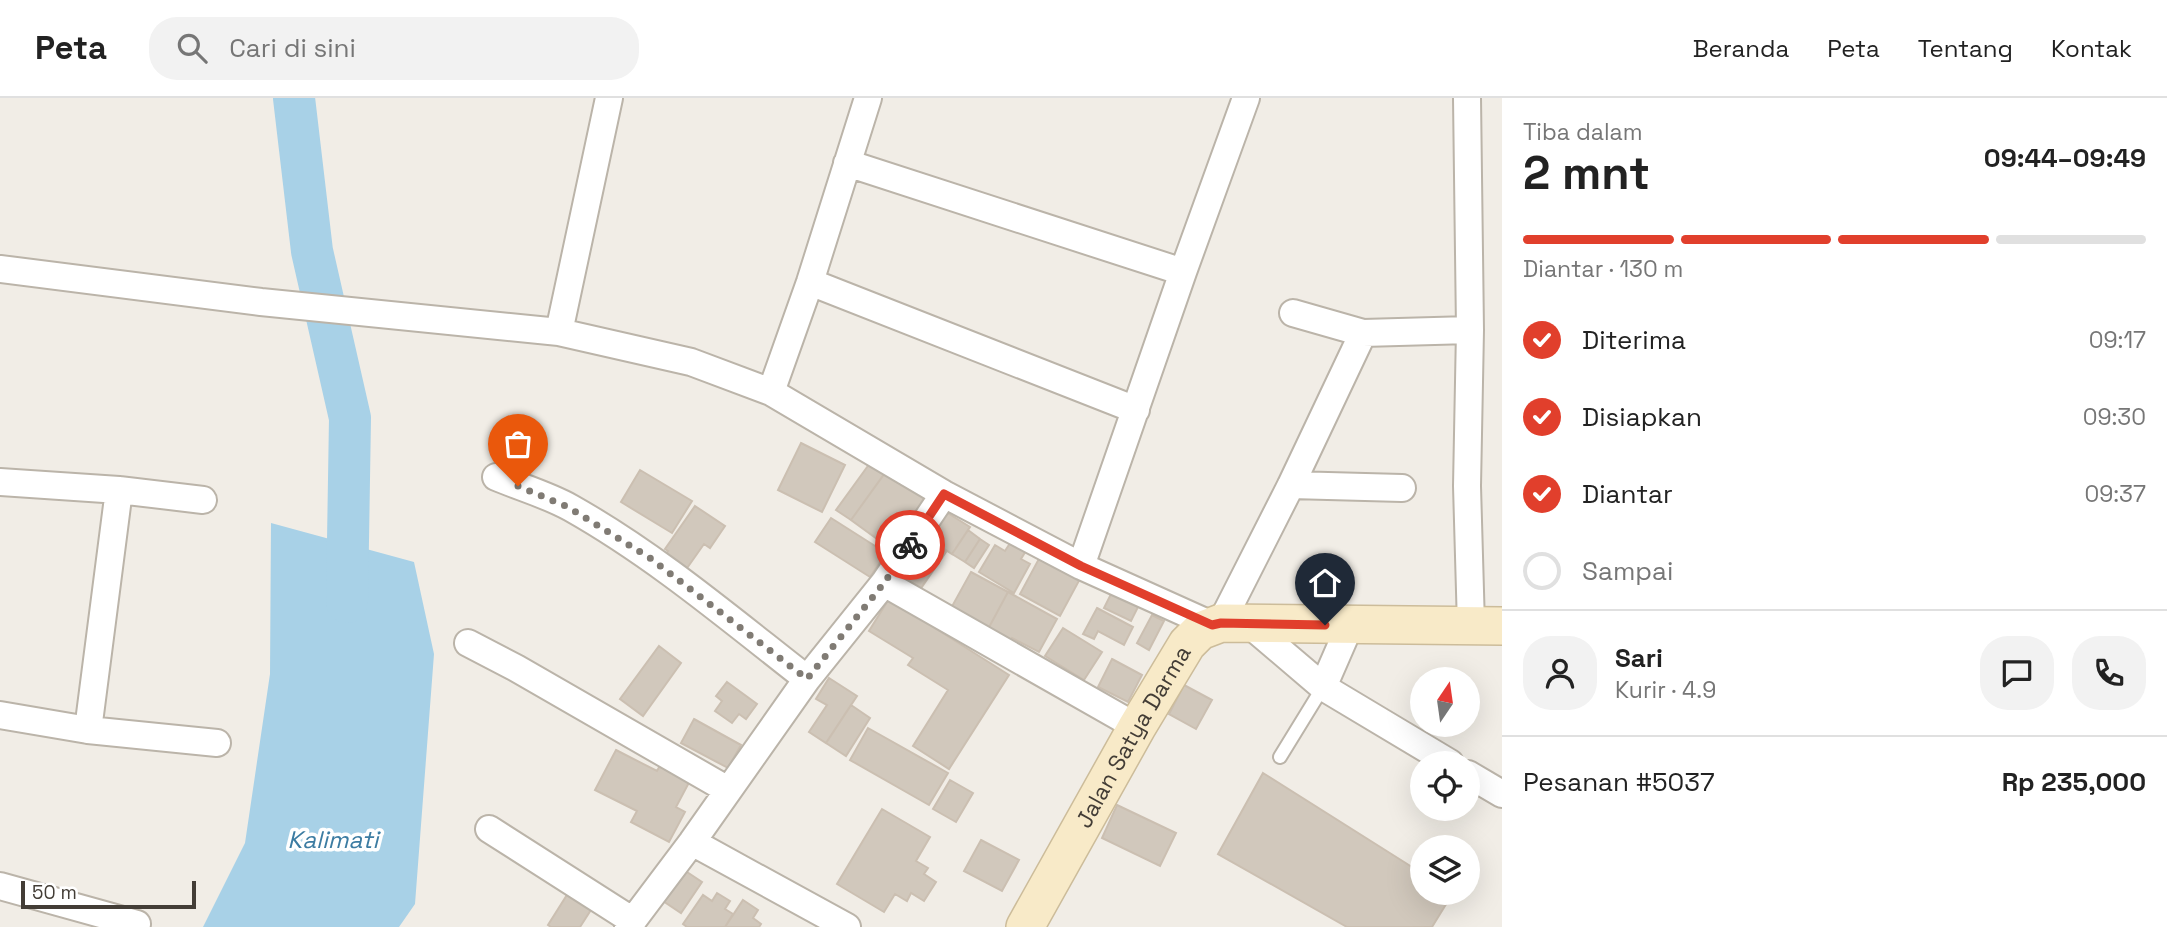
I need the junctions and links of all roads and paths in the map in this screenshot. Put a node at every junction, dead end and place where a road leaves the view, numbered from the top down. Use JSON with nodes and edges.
{"nodes":[{"id":1,"x":609,"y":98,"type":"edge"},
{"id":2,"x":868,"y":98,"type":"edge"},
{"id":3,"x":1246,"y":98,"type":"edge"},
{"id":4,"x":1467,"y":98,"type":"edge"},
{"id":5,"x":847,"y":163,"type":"junction"},
{"id":6,"x":0,"y":269,"type":"edge"},
{"id":7,"x":1183,"y":272,"type":"junction"},
{"id":8,"x":810,"y":282,"type":"junction"},
{"id":9,"x":1293,"y":313,"type":"dead end"},
{"id":10,"x":1470,"y":330,"type":"junction"},
{"id":11,"x":559,"y":332,"type":"junction"},
{"id":12,"x":1363,"y":333,"type":"junction"},
{"id":13,"x":771,"y":392,"type":"junction"},
{"id":14,"x":1136,"y":410,"type":"junction"},
{"id":15,"x":496,"y":477,"type":"dead end"},
{"id":16,"x":0,"y":482,"type":"edge"},
{"id":17,"x":1291,"y":485,"type":"junction"},
{"id":18,"x":1402,"y":488,"type":"dead end"},
{"id":19,"x":118,"y":490,"type":"junction"},
{"id":20,"x":944,"y":494,"type":"junction"},
{"id":21,"x":202,"y":500,"type":"dead end"},
{"id":22,"x":1081,"y":566,"type":"junction"},
{"id":23,"x":884,"y":583,"type":"junction"},
{"id":24,"x":1227,"y":624,"type":"junction"},
{"id":25,"x":1350,"y":625,"type":"junction"},
{"id":26,"x":1487,"y":626,"type":"edge"},
{"id":27,"x":468,"y":643,"type":"dead end"},
{"id":28,"x":807,"y":679,"type":"junction"},
{"id":29,"x":1323,"y":687,"type":"junction"},
{"id":30,"x":0,"y":715,"type":"edge"},
{"id":31,"x":1137,"y":727,"type":"junction"},
{"id":32,"x":88,"y":730,"type":"junction"},
{"id":33,"x":217,"y":743,"type":"dead end"},
{"id":34,"x":1430,"y":751,"type":"edge"},
{"id":35,"x":1280,"y":757,"type":"dead end"},
{"id":36,"x":1480,"y":781,"type":"edge"},
{"id":37,"x":728,"y":790,"type":"junction"},
{"id":38,"x":1502,"y":794,"type":"edge"},
{"id":39,"x":489,"y":829,"type":"dead end"},
{"id":40,"x":692,"y":842,"type":"junction"},
{"id":41,"x":0,"y":886,"type":"edge"},
{"id":42,"x":137,"y":924,"type":"dead end"},
{"id":43,"x":631,"y":924,"type":"edge"},
{"id":44,"x":847,"y":927,"type":"edge"},
{"id":45,"x":1025,"y":927,"type":"edge"}],
"edges":[{"from":1,"to":11,"type":"street"},
{"from":2,"to":5,"type":"street"},
{"from":3,"to":7,"type":"street"},
{"from":4,"to":10,"type":"street"},
{"from":5,"to":7,"type":"street"},
{"from":5,"to":8,"type":"street"},
{"from":6,"to":11,"type":"street"},
{"from":7,"to":14,"type":"street"},
{"from":8,"to":13,"type":"street"},
{"from":8,"to":14,"type":"street"},
{"from":9,"to":12,"type":"street"},
{"from":10,"to":12,"type":"street"},
{"from":10,"to":26,"type":"street"},
{"from":11,"to":13,"type":"street"},
{"from":12,"to":17,"type":"street"},
{"from":13,"to":20,"type":"street"},
{"from":14,"to":22,"type":"street"},
{"from":15,"to":28,"type":"street"},
{"from":16,"to":19,"type":"street"},
{"from":17,"to":18,"type":"street"},
{"from":17,"to":24,"type":"street"},
{"from":19,"to":21,"type":"street"},
{"from":19,"to":32,"type":"street"},
{"from":20,"to":22,"type":"street"},
{"from":20,"to":23,"type":"street"},
{"from":22,"to":24,"type":"street"},
{"from":23,"to":28,"type":"street"},
{"from":23,"to":31,"type":"street"},
{"from":24,"to":25,"type":"main road"},
{"from":24,"to":29,"type":"street"},
{"from":24,"to":31,"type":"main road","name":"Jalan Satya Darma"},
{"from":25,"to":26,"type":"main road"},
{"from":25,"to":29,"type":"street"},
{"from":27,"to":37,"type":"street"},
{"from":28,"to":37,"type":"street"},
{"from":29,"to":34,"type":"street"},
{"from":29,"to":35,"type":"lane"},
{"from":30,"to":32,"type":"street"},
{"from":31,"to":45,"type":"main road","name":"Jalan Satya Darma"},
{"from":32,"to":33,"type":"street"},
{"from":36,"to":38,"type":"street"},
{"from":37,"to":40,"type":"street"},
{"from":39,"to":43,"type":"street"},
{"from":40,"to":43,"type":"street"},
{"from":40,"to":44,"type":"street"},
{"from":41,"to":42,"type":"street"}]}
